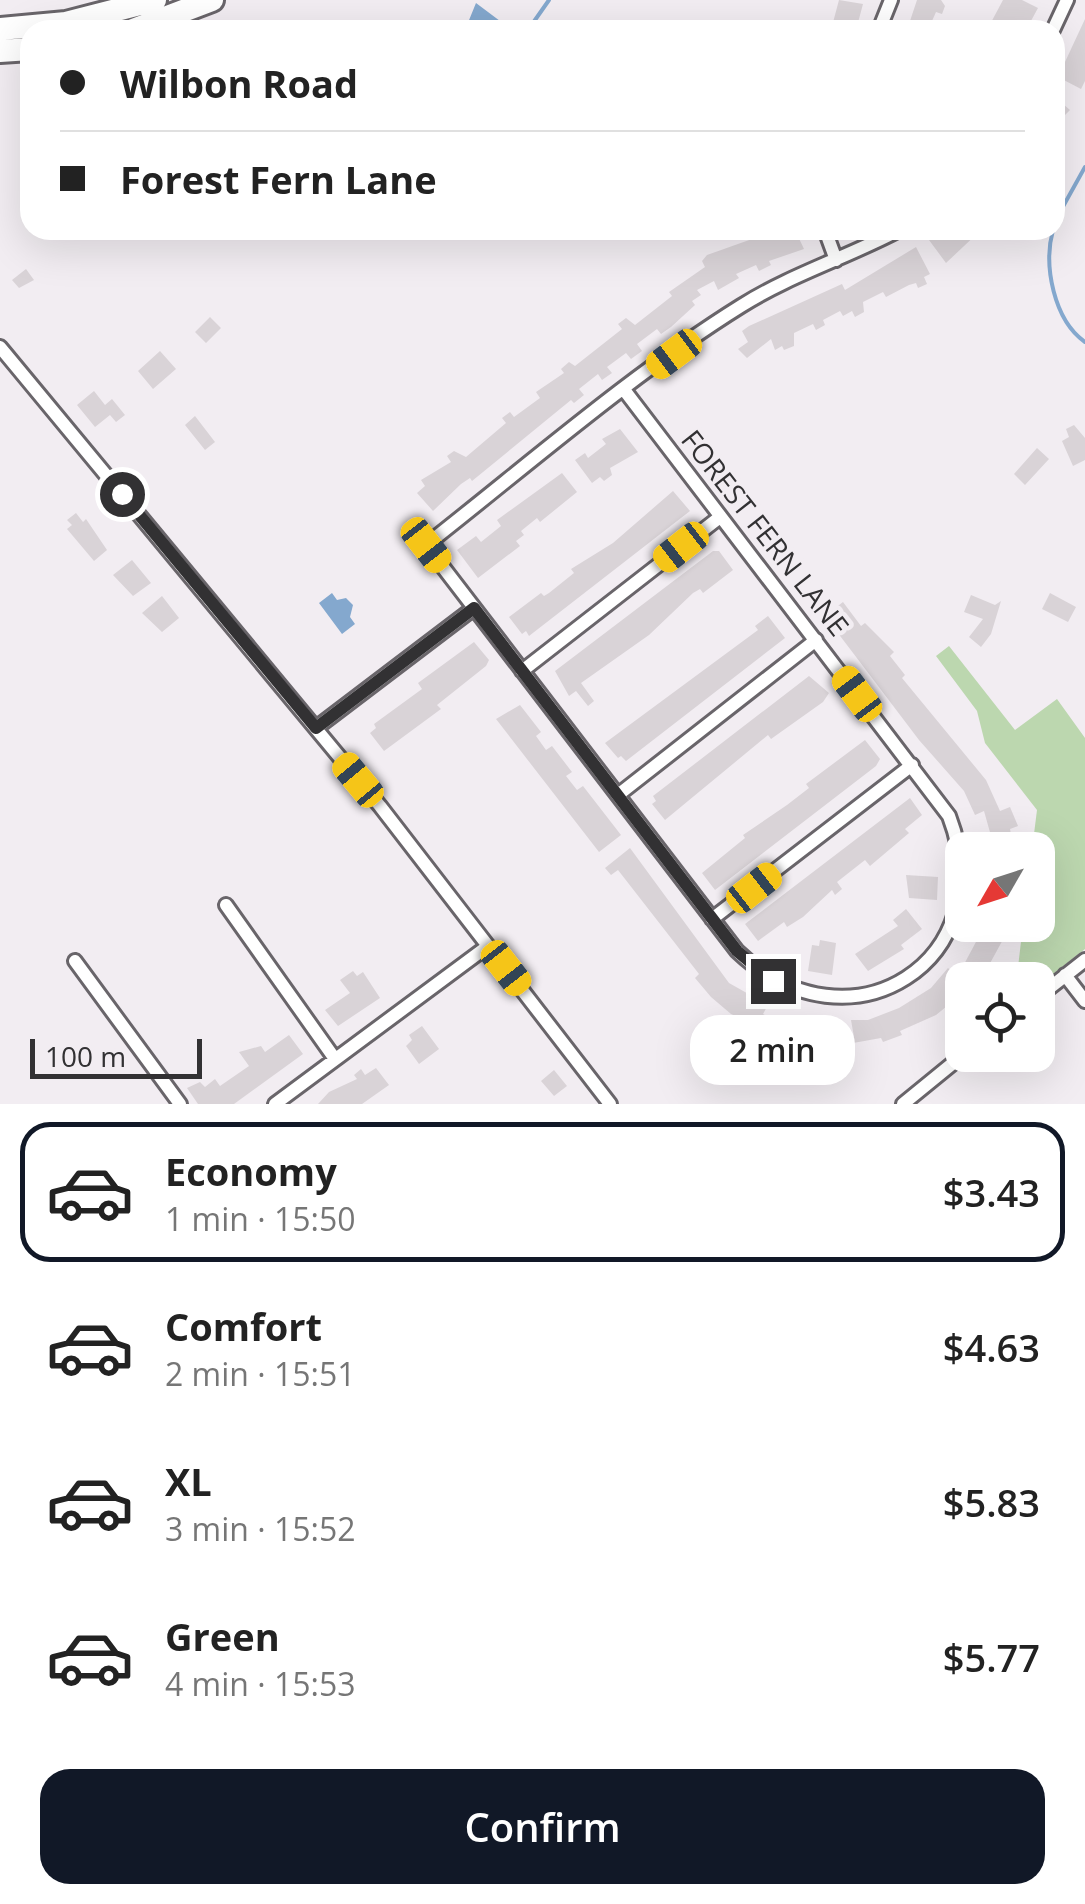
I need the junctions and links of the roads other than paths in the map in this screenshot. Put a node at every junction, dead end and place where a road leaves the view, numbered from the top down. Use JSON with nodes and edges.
{"nodes":[{"id":1,"x":155,"y":0,"type":"edge"},
{"id":2,"x":212,"y":0,"type":"edge"},
{"id":3,"x":78,"y":20,"type":"edge"},
{"id":4,"x":159,"y":20,"type":"edge"},
{"id":5,"x":829,"y":240,"type":"edge"},
{"id":6,"x":878,"y":240,"type":"edge"},
{"id":7,"x":836,"y":260,"type":"junction"},
{"id":8,"x":0,"y":347,"type":"edge"},
{"id":9,"x":624,"y":391,"type":"junction"},
{"id":10,"x":720,"y":517,"type":"junction"},
{"id":11,"x":474,"y":608,"type":"junction"},
{"id":12,"x":816,"y":640,"type":"junction"},
{"id":13,"x":522,"y":670,"type":"junction"},
{"id":14,"x":316,"y":728,"type":"junction"},
{"id":15,"x":912,"y":765,"type":"junction"},
{"id":16,"x":618,"y":795,"type":"junction"},
{"id":17,"x":226,"y":905,"type":"dead end"},
{"id":18,"x":712,"y":919,"type":"junction"},
{"id":19,"x":488,"y":946,"type":"junction"},
{"id":20,"x":75,"y":960,"type":"dead end"},
{"id":21,"x":1085,"y":960,"type":"edge"},
{"id":22,"x":1065,"y":976,"type":"junction"},
{"id":23,"x":1055,"y":984,"type":"edge"},
{"id":24,"x":1085,"y":1001,"type":"edge"},
{"id":25,"x":336,"y":1059,"type":"junction"},
{"id":26,"x":945,"y":1070,"type":"edge"},
{"id":27,"x":180,"y":1104,"type":"edge"},
{"id":28,"x":275,"y":1104,"type":"edge"},
{"id":29,"x":610,"y":1104,"type":"edge"},
{"id":30,"x":903,"y":1104,"type":"edge"}],
"edges":[{"from":1,"to":3,"type":"highway"},
{"from":2,"to":4,"type":"highway"},
{"from":5,"to":7,"type":"street"},
{"from":6,"to":7,"type":"street"},
{"from":7,"to":9,"type":"street"},
{"from":8,"to":14,"type":"street"},
{"from":9,"to":10,"type":"street","name":"FOREST FERN LANE"},
{"from":9,"to":11,"type":"street","name":"FOREST FERN LANE"},
{"from":10,"to":12,"type":"street","name":"FOREST FERN LANE"},
{"from":10,"to":13,"type":"street"},
{"from":11,"to":13,"type":"street","name":"FOREST FERN LANE"},
{"from":11,"to":14,"type":"street"},
{"from":12,"to":15,"type":"street","name":"FOREST FERN LANE"},
{"from":12,"to":16,"type":"street"},
{"from":13,"to":16,"type":"street","name":"FOREST FERN LANE"},
{"from":14,"to":19,"type":"street"},
{"from":15,"to":18,"type":"street"},
{"from":15,"to":18,"type":"street","name":"FOREST FERN LANE"},
{"from":16,"to":18,"type":"street","name":"FOREST FERN LANE"},
{"from":17,"to":25,"type":"street"},
{"from":19,"to":25,"type":"street"},
{"from":19,"to":29,"type":"street"},
{"from":20,"to":27,"type":"street"},
{"from":21,"to":22,"type":"street"},
{"from":22,"to":23,"type":"street"},
{"from":22,"to":24,"type":"street"},
{"from":25,"to":28,"type":"street"},
{"from":26,"to":30,"type":"street"}]}
